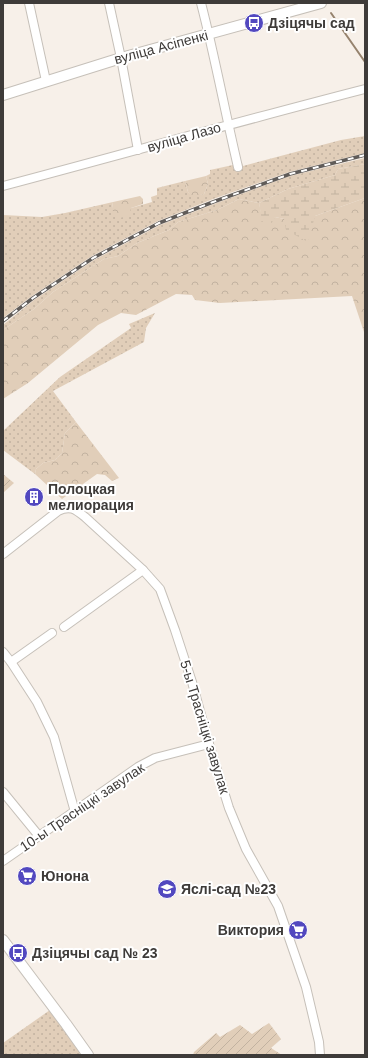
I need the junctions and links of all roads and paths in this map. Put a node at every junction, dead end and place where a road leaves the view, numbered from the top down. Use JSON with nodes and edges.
{"nodes":[{"id":1,"x":29,"y":3,"type":"edge"},
{"id":2,"x":109,"y":3,"type":"edge"},
{"id":3,"x":201,"y":3,"type":"edge"},
{"id":4,"x":321,"y":3,"type":"edge"},
{"id":5,"x":209,"y":34,"type":"junction"},
{"id":6,"x":121,"y":58,"type":"junction"},
{"id":7,"x":46,"y":81,"type":"junction"},
{"id":8,"x":365,"y":89,"type":"edge"},
{"id":9,"x":3,"y":95,"type":"edge"},
{"id":10,"x":228,"y":125,"type":"junction"},
{"id":11,"x":138,"y":150,"type":"junction"},
{"id":12,"x":238,"y":166,"type":"dead end"},
{"id":13,"x":3,"y":186,"type":"edge"},
{"id":14,"x":3,"y":554,"type":"edge"},
{"id":15,"x":143,"y":570,"type":"junction"},
{"id":16,"x":64,"y":627,"type":"dead end"},
{"id":17,"x":52,"y":633,"type":"dead end"},
{"id":18,"x":3,"y":652,"type":"edge"},
{"id":19,"x":11,"y":662,"type":"junction"},
{"id":20,"x":209,"y":744,"type":"junction"},
{"id":21,"x":3,"y":792,"type":"edge"},
{"id":22,"x":75,"y":812,"type":"junction"},
{"id":23,"x":39,"y":836,"type":"junction"},
{"id":24,"x":3,"y":861,"type":"edge"},
{"id":25,"x":3,"y":940,"type":"edge"},
{"id":26,"x":88,"y":1055,"type":"edge"},
{"id":27,"x":320,"y":1055,"type":"edge"}],
"edges":[{"from":1,"to":7,"type":"street"},
{"from":2,"to":6,"type":"street"},
{"from":3,"to":5,"type":"street"},
{"from":4,"to":5,"type":"street","name":"вуліца Асіпенкі"},
{"from":5,"to":6,"type":"street","name":"вуліца Асіпенкі"},
{"from":5,"to":10,"type":"street"},
{"from":6,"to":7,"type":"street","name":"вуліца Асіпенкі"},
{"from":6,"to":11,"type":"street"},
{"from":7,"to":9,"type":"street","name":"вуліца Асіпенкі"},
{"from":8,"to":10,"type":"street","name":"вуліца Лазо"},
{"from":10,"to":11,"type":"street","name":"вуліца Лазо"},
{"from":10,"to":12,"type":"street"},
{"from":11,"to":13,"type":"street","name":"вуліца Лазо"},
{"from":14,"to":15,"type":"street","name":"5-ы Трасніцкі завулак"},
{"from":15,"to":16,"type":"street"},
{"from":15,"to":20,"type":"street","name":"5-ы Трасніцкі завулак"},
{"from":17,"to":19,"type":"street"},
{"from":18,"to":19,"type":"street"},
{"from":19,"to":22,"type":"street"},
{"from":20,"to":22,"type":"street","name":"10-ы Трасніцкі завулак"},
{"from":20,"to":27,"type":"street","name":"5-ы Трасніцкі завулак"},
{"from":21,"to":23,"type":"street"},
{"from":22,"to":23,"type":"street","name":"10-ы Трасніцкі завулак"},
{"from":23,"to":24,"type":"street","name":"10-ы Трасніцкі завулак"},
{"from":25,"to":26,"type":"street"}]}
